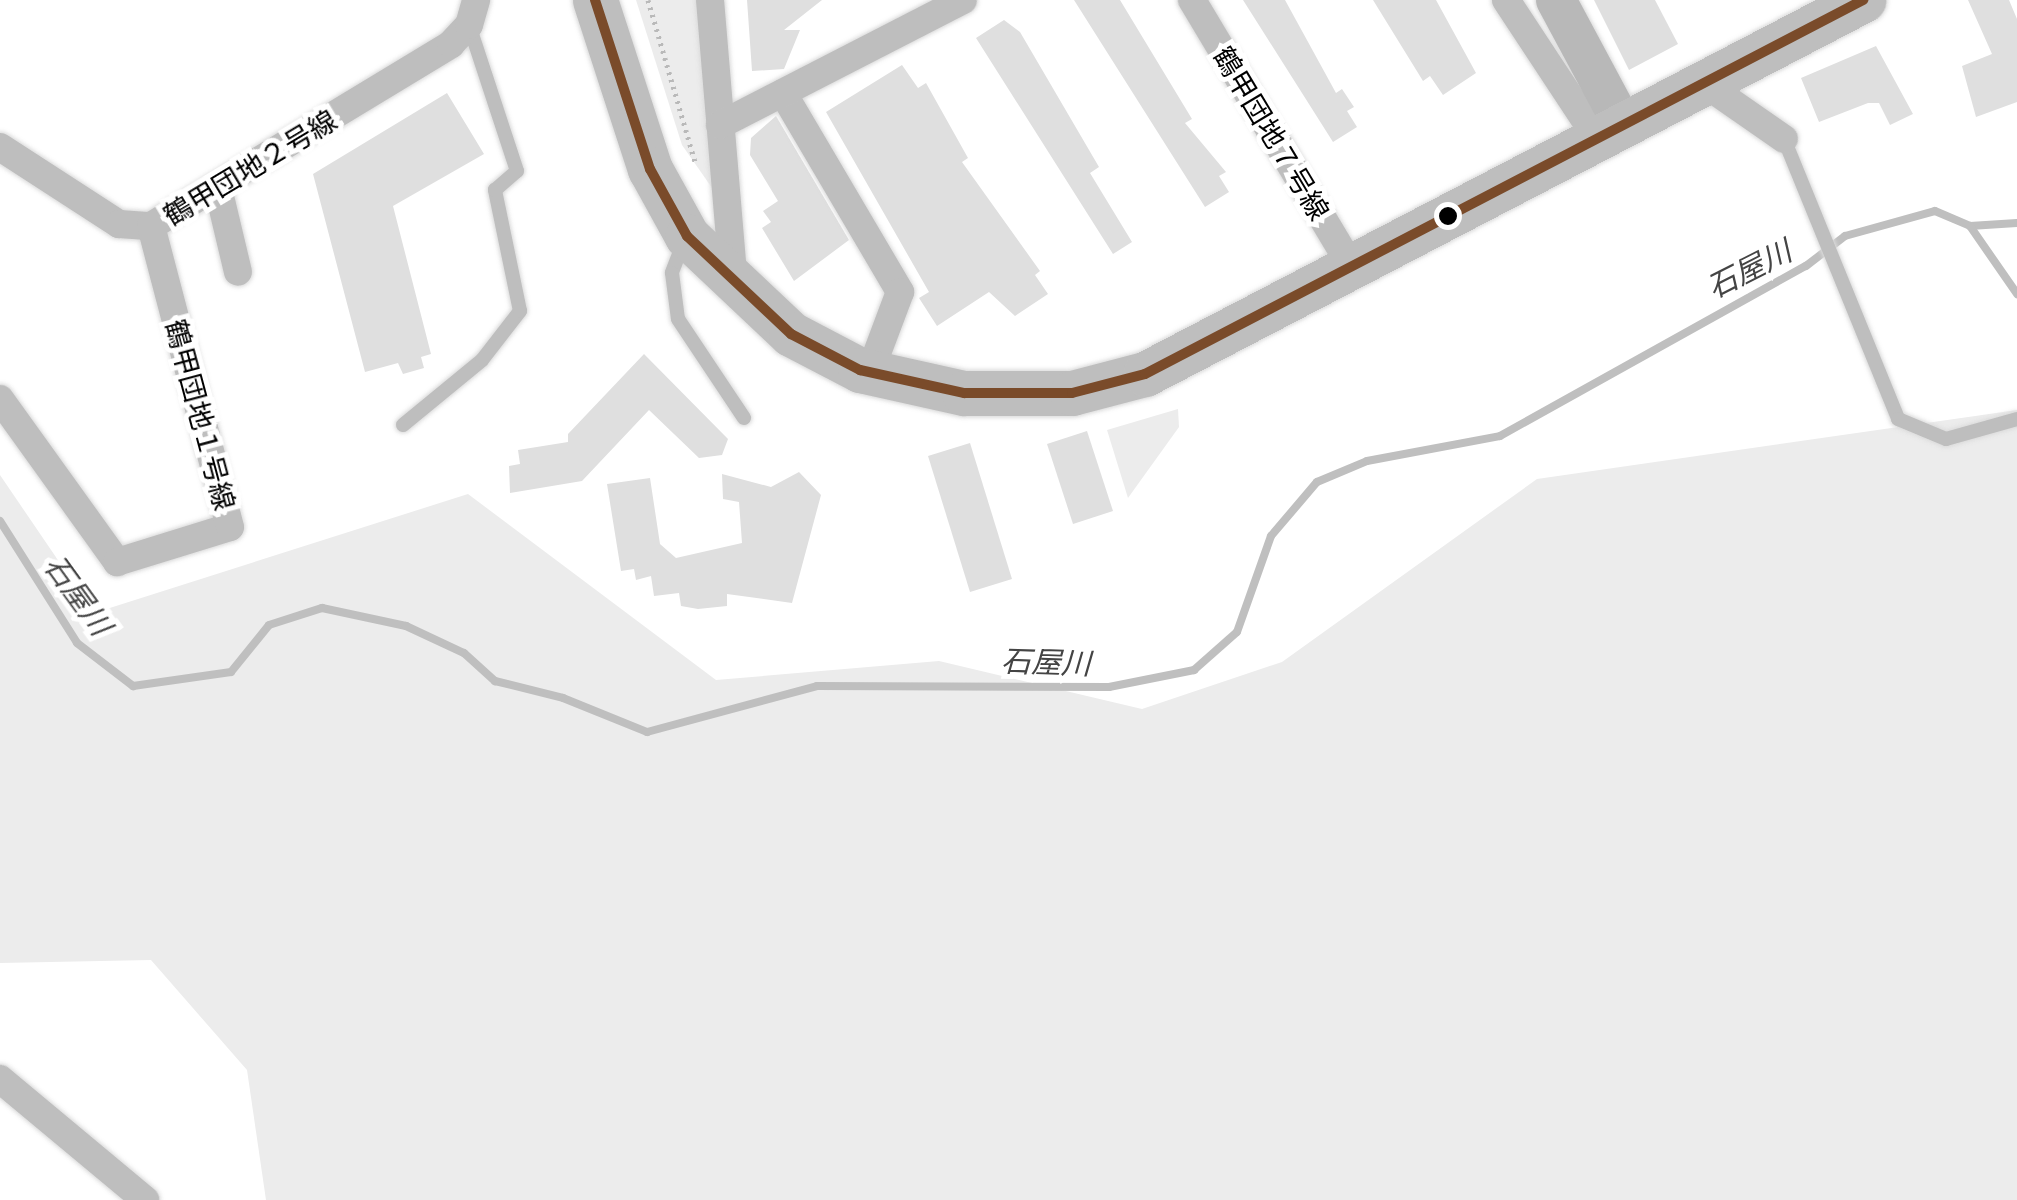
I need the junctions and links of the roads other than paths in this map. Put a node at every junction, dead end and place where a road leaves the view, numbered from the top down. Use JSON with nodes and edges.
{"nodes":[{"id":1,"x":595,"y":0,"type":"edge"},
{"id":2,"x":710,"y":0,"type":"edge"},
{"id":3,"x":964,"y":0,"type":"edge"},
{"id":4,"x":1192,"y":0,"type":"edge"},
{"id":5,"x":1506,"y":0,"type":"edge"},
{"id":6,"x":1556,"y":0,"type":"edge"},
{"id":7,"x":1863,"y":0,"type":"edge"},
{"id":8,"x":473,"y":13,"type":"edge"},
{"id":9,"x":1705,"y":84,"type":"junction"},
{"id":10,"x":783,"y":92,"type":"junction"},
{"id":11,"x":720,"y":125,"type":"junction"},
{"id":12,"x":1610,"y":132,"type":"junction"},
{"id":13,"x":1784,"y":139,"type":"joint"},
{"id":14,"x":0,"y":147,"type":"edge"},
{"id":15,"x":218,"y":188,"type":"junction"},
{"id":16,"x":152,"y":226,"type":"junction"},
{"id":17,"x":687,"y":236,"type":"junction"},
{"id":18,"x":1352,"y":267,"type":"junction"},
{"id":19,"x":238,"y":272,"type":"dead end"},
{"id":20,"x":734,"y":285,"type":"junction"},
{"id":21,"x":870,"y":372,"type":"junction"},
{"id":22,"x":0,"y":400,"type":"edge"},
{"id":23,"x":744,"y":418,"type":"dead end"},
{"id":24,"x":2013,"y":421,"type":"edge"},
{"id":25,"x":402,"y":425,"type":"dead end"},
{"id":26,"x":0,"y":1079,"type":"edge"},
{"id":27,"x":145,"y":1200,"type":"edge"}],
"edges":[{"from":1,"to":17,"type":"main road"},
{"from":2,"to":11,"type":"street"},
{"from":3,"to":10,"type":"street"},
{"from":4,"to":18,"type":"street","name":"鶴甲団地７号線"},
{"from":5,"to":12,"type":"street"},
{"from":6,"to":12,"type":"street"},
{"from":7,"to":9,"type":"main road"},
{"from":8,"to":15,"type":"street","name":"鶴甲団地２号線"},
{"from":8,"to":25,"type":"lane"},
{"from":9,"to":12,"type":"main road"},
{"from":9,"to":13,"type":"street"},
{"from":10,"to":11,"type":"street"},
{"from":10,"to":21,"type":"street"},
{"from":11,"to":20,"type":"street"},
{"from":12,"to":18,"type":"main road"},
{"from":13,"to":24,"type":"lane"},
{"from":14,"to":16,"type":"street","name":"鶴甲団地２号線"},
{"from":15,"to":16,"type":"street","name":"鶴甲団地２号線"},
{"from":15,"to":19,"type":"street"},
{"from":16,"to":22,"type":"street","name":"鶴甲団地１号線"},
{"from":17,"to":20,"type":"main road"},
{"from":17,"to":23,"type":"lane"},
{"from":18,"to":21,"type":"main road"},
{"from":20,"to":21,"type":"main road"},
{"from":26,"to":27,"type":"street"}]}
